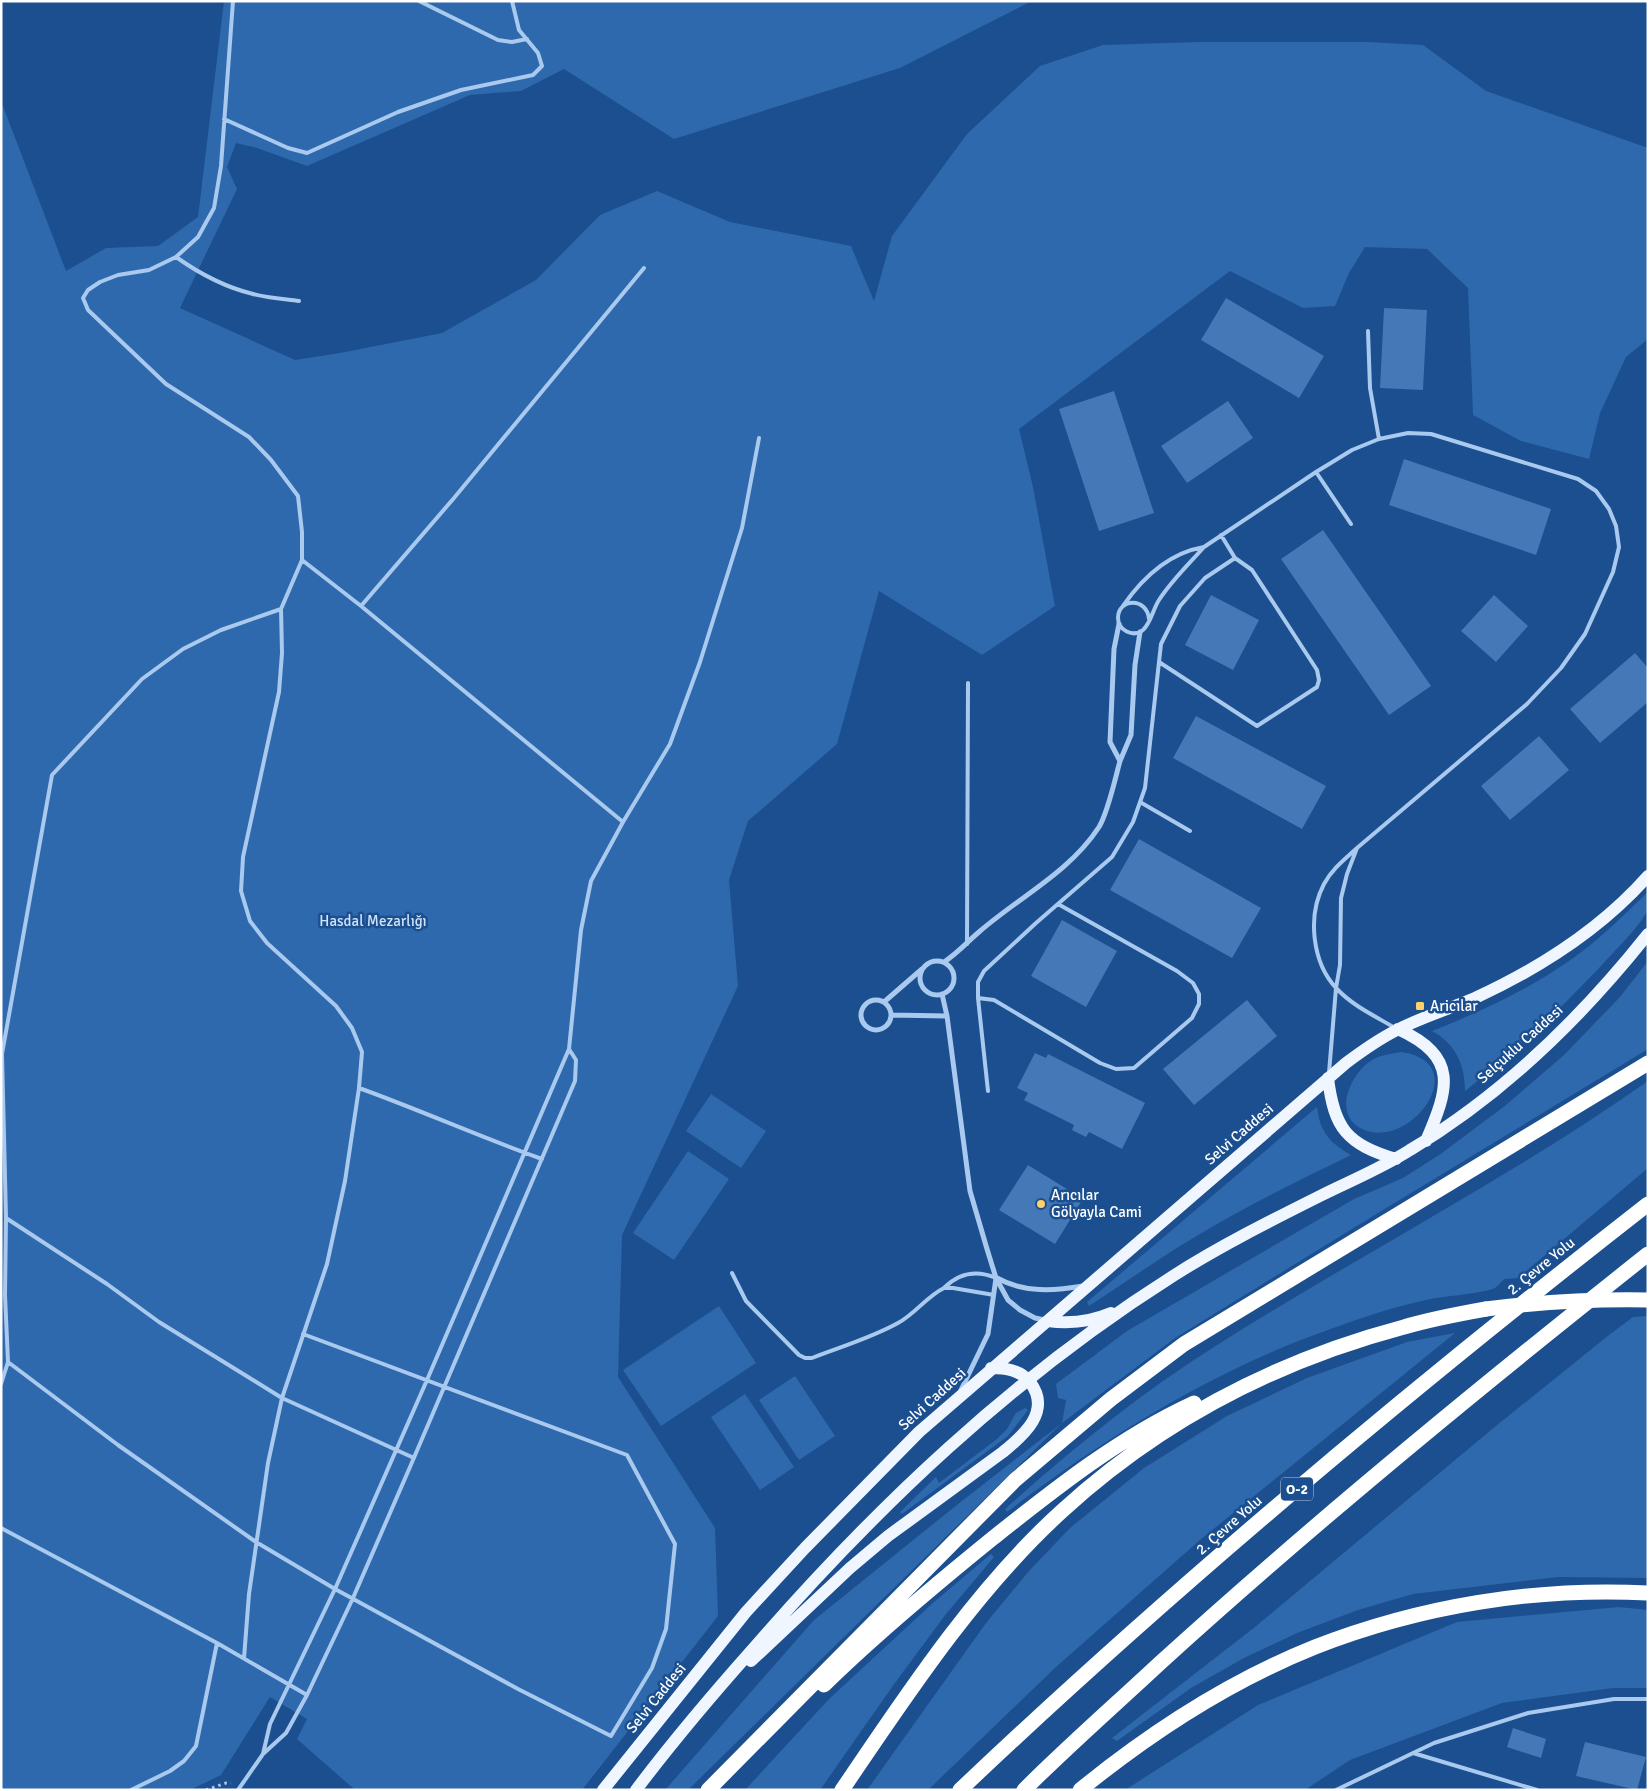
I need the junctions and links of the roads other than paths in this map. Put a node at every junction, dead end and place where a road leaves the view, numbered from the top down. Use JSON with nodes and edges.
{"nodes":[{"id":1,"x":233,"y":1,"type":"edge"},
{"id":2,"x":419,"y":1,"type":"edge"},
{"id":3,"x":512,"y":1,"type":"edge"},
{"id":4,"x":527,"y":39,"type":"junction"},
{"id":5,"x":224,"y":119,"type":"junction"},
{"id":6,"x":176,"y":257,"type":"junction"},
{"id":7,"x":644,"y":268,"type":"dead end"},
{"id":8,"x":299,"y":301,"type":"dead end"},
{"id":9,"x":1368,"y":330,"type":"dead end"},
{"id":10,"x":759,"y":438,"type":"dead end"},
{"id":11,"x":1379,"y":439,"type":"junction"},
{"id":12,"x":1316,"y":472,"type":"junction"},
{"id":13,"x":1351,"y":524,"type":"dead end"},
{"id":14,"x":1221,"y":535,"type":"junction"},
{"id":15,"x":1204,"y":547,"type":"junction"},
{"id":16,"x":1235,"y":558,"type":"junction"},
{"id":17,"x":302,"y":560,"type":"junction"},
{"id":18,"x":360,"y":606,"type":"junction"},
{"id":19,"x":1123,"y":606,"type":"junction"},
{"id":20,"x":281,"y":609,"type":"junction"},
{"id":21,"x":1149,"y":619,"type":"junction"},
{"id":22,"x":1119,"y":624,"type":"junction"},
{"id":23,"x":1140,"y":632,"type":"junction"},
{"id":24,"x":1159,"y":662,"type":"junction"},
{"id":25,"x":968,"y":683,"type":"dead end"},
{"id":26,"x":1120,"y":761,"type":"junction"},
{"id":27,"x":1140,"y":802,"type":"junction"},
{"id":28,"x":623,"y":822,"type":"junction"},
{"id":29,"x":1190,"y":831,"type":"dead end"},
{"id":30,"x":1357,"y":848,"type":"junction"},
{"id":31,"x":1648,"y":876,"type":"edge"},
{"id":32,"x":1058,"y":904,"type":"junction"},
{"id":33,"x":1648,"y":934,"type":"edge"},
{"id":34,"x":967,"y":944,"type":"junction"},
{"id":35,"x":944,"y":962,"type":"junction"},
{"id":36,"x":924,"y":967,"type":"junction"},
{"id":37,"x":1336,"y":988,"type":"junction"},
{"id":38,"x":942,"y":994,"type":"junction"},
{"id":39,"x":978,"y":998,"type":"junction"},
{"id":40,"x":884,"y":1002,"type":"junction"},
{"id":41,"x":891,"y":1015,"type":"junction"},
{"id":42,"x":947,"y":1016,"type":"junction"},
{"id":43,"x":1398,"y":1029,"type":"junction"},
{"id":44,"x":569,"y":1048,"type":"junction"},
{"id":45,"x":1648,"y":1063,"type":"edge"},
{"id":46,"x":1328,"y":1078,"type":"junction"},
{"id":47,"x":359,"y":1088,"type":"junction"},
{"id":48,"x":988,"y":1091,"type":"dead end"},
{"id":49,"x":1426,"y":1141,"type":"junction"},
{"id":50,"x":525,"y":1153,"type":"junction"},
{"id":51,"x":542,"y":1159,"type":"junction"},
{"id":52,"x":1396,"y":1159,"type":"junction"},
{"id":53,"x":1648,"y":1204,"type":"edge"},
{"id":54,"x":6,"y":1218,"type":"junction"},
{"id":55,"x":1648,"y":1254,"type":"edge"},
{"id":56,"x":732,"y":1273,"type":"dead end"},
{"id":57,"x":996,"y":1278,"type":"junction"},
{"id":58,"x":1090,"y":1286,"type":"junction"},
{"id":59,"x":944,"y":1288,"type":"junction"},
{"id":60,"x":994,"y":1295,"type":"junction"},
{"id":61,"x":1648,"y":1300,"type":"edge"},
{"id":62,"x":1131,"y":1305,"type":"junction"},
{"id":63,"x":1048,"y":1321,"type":"junction"},
{"id":64,"x":303,"y":1334,"type":"junction"},
{"id":65,"x":8,"y":1362,"type":"junction"},
{"id":66,"x":991,"y":1368,"type":"junction"},
{"id":67,"x":427,"y":1380,"type":"junction"},
{"id":68,"x":1028,"y":1380,"type":"junction"},
{"id":69,"x":1,"y":1384,"type":"edge"},
{"id":70,"x":445,"y":1387,"type":"junction"},
{"id":71,"x":1238,"y":1389,"type":"junction"},
{"id":72,"x":958,"y":1397,"type":"junction"},
{"id":73,"x":282,"y":1398,"type":"junction"},
{"id":74,"x":396,"y":1450,"type":"junction"},
{"id":75,"x":414,"y":1458,"type":"junction"},
{"id":76,"x":1,"y":1528,"type":"edge"},
{"id":77,"x":256,"y":1542,"type":"junction"},
{"id":78,"x":335,"y":1589,"type":"junction"},
{"id":79,"x":1648,"y":1593,"type":"edge"},
{"id":80,"x":353,"y":1598,"type":"junction"},
{"id":81,"x":217,"y":1643,"type":"junction"},
{"id":82,"x":244,"y":1658,"type":"junction"},
{"id":83,"x":290,"y":1684,"type":"junction"},
{"id":84,"x":717,"y":1690,"type":"junction"},
{"id":85,"x":307,"y":1695,"type":"junction"},
{"id":86,"x":1648,"y":1699,"type":"edge"},
{"id":87,"x":1413,"y":1753,"type":"junction"},
{"id":88,"x":263,"y":1754,"type":"junction"},
{"id":89,"x":132,"y":1790,"type":"edge"},
{"id":90,"x":238,"y":1790,"type":"edge"},
{"id":91,"x":603,"y":1790,"type":"edge"},
{"id":92,"x":636,"y":1790,"type":"edge"},
{"id":93,"x":710,"y":1790,"type":"edge"},
{"id":94,"x":842,"y":1790,"type":"edge"},
{"id":95,"x":960,"y":1790,"type":"edge"},
{"id":96,"x":1024,"y":1790,"type":"edge"},
{"id":97,"x":1080,"y":1790,"type":"edge"},
{"id":98,"x":1336,"y":1790,"type":"edge"},
{"id":99,"x":1537,"y":1790,"type":"edge"}],
"edges":[{"from":1,"to":5,"type":"lane"},
{"from":2,"to":4,"type":"lane"},
{"from":3,"to":4,"type":"lane"},
{"from":4,"to":5,"type":"lane"},
{"from":5,"to":6,"type":"lane"},
{"from":6,"to":8,"type":"lane"},
{"from":6,"to":17,"type":"lane"},
{"from":7,"to":18,"type":"lane"},
{"from":9,"to":11,"type":"lane"},
{"from":10,"to":28,"type":"lane"},
{"from":11,"to":12,"type":"lane"},
{"from":11,"to":30,"type":"lane"},
{"from":12,"to":13,"type":"lane"},
{"from":12,"to":14,"type":"lane"},
{"from":14,"to":15,"type":"lane"},
{"from":14,"to":16,"type":"lane"},
{"from":15,"to":19,"type":"lane"},
{"from":15,"to":21,"type":"lane"},
{"from":16,"to":24,"type":"lane"},
{"from":16,"to":24,"type":"lane"},
{"from":17,"to":18,"type":"lane"},
{"from":17,"to":20,"type":"lane"},
{"from":18,"to":28,"type":"lane"},
{"from":19,"to":21,"type":"lane"},
{"from":19,"to":22,"type":"lane"},
{"from":20,"to":47,"type":"lane"},
{"from":20,"to":54,"type":"lane"},
{"from":21,"to":23,"type":"lane"},
{"from":22,"to":23,"type":"lane"},
{"from":22,"to":26,"type":"street"},
{"from":23,"to":26,"type":"street"},
{"from":24,"to":27,"type":"lane"},
{"from":25,"to":34,"type":"lane"},
{"from":26,"to":34,"type":"street"},
{"from":27,"to":29,"type":"lane"},
{"from":27,"to":32,"type":"lane"},
{"from":28,"to":44,"type":"lane"},
{"from":30,"to":37,"type":"lane"},
{"from":30,"to":37,"type":"lane"},
{"from":31,"to":43,"type":"main road"},
{"from":32,"to":39,"type":"lane"},
{"from":32,"to":39,"type":"lane"},
{"from":33,"to":49,"type":"main road","name":"Selçuklu Caddesi"},
{"from":34,"to":35,"type":"street"},
{"from":35,"to":36,"type":"street"},
{"from":35,"to":38,"type":"street"},
{"from":36,"to":38,"type":"street"},
{"from":36,"to":40,"type":"street"},
{"from":37,"to":43,"type":"lane"},
{"from":37,"to":46,"type":"lane"},
{"from":38,"to":42,"type":"street"},
{"from":39,"to":48,"type":"lane"},
{"from":40,"to":41,"type":"street"},
{"from":40,"to":41,"type":"street"},
{"from":41,"to":42,"type":"street"},
{"from":42,"to":57,"type":"street"},
{"from":43,"to":46,"type":"main road"},
{"from":43,"to":49,"type":"main road"},
{"from":44,"to":50,"type":"lane"},
{"from":44,"to":51,"type":"lane"},
{"from":45,"to":93,"type":"highway"},
{"from":46,"to":52,"type":"main road"},
{"from":46,"to":58,"type":"main road","name":"Selvi Caddesi"},
{"from":47,"to":50,"type":"lane"},
{"from":47,"to":64,"type":"lane"},
{"from":49,"to":52,"type":"main road","name":"Selçuklu Caddesi"},
{"from":50,"to":51,"type":"lane"},
{"from":50,"to":67,"type":"lane"},
{"from":51,"to":70,"type":"lane"},
{"from":52,"to":62,"type":"main road"},
{"from":53,"to":95,"type":"highway","name":"2. Çevre Yolu","number":"O-2"},
{"from":54,"to":65,"type":"lane"},
{"from":54,"to":73,"type":"lane"},
{"from":55,"to":96,"type":"highway","number":"O-2"},
{"from":56,"to":59,"type":"lane"},
{"from":57,"to":58,"type":"street"},
{"from":57,"to":59,"type":"lane"},
{"from":57,"to":60,"type":"street"},
{"from":57,"to":63,"type":"street"},
{"from":58,"to":63,"type":"main road","name":"Selvi Caddesi"},
{"from":59,"to":60,"type":"lane"},
{"from":60,"to":72,"type":"street"},
{"from":61,"to":71,"type":"highway","bridge":true},
{"from":62,"to":63,"type":"main road"},
{"from":62,"to":68,"type":"main road"},
{"from":63,"to":66,"type":"main road","name":"Selvi Caddesi"},
{"from":64,"to":67,"type":"lane"},
{"from":64,"to":73,"type":"lane"},
{"from":65,"to":69,"type":"lane"},
{"from":65,"to":77,"type":"lane"},
{"from":66,"to":68,"type":"main road"},
{"from":66,"to":72,"type":"main road","name":"Selvi Caddesi"},
{"from":67,"to":70,"type":"lane"},
{"from":67,"to":74,"type":"lane"},
{"from":68,"to":84,"type":"main road"},
{"from":68,"to":84,"type":"main road"},
{"from":70,"to":75,"type":"lane"},
{"from":70,"to":80,"type":"lane"},
{"from":71,"to":93,"type":"highway"},
{"from":71,"to":94,"type":"highway"},
{"from":72,"to":91,"type":"main road","name":"Selvi Caddesi"},
{"from":73,"to":74,"type":"lane"},
{"from":73,"to":77,"type":"lane"},
{"from":74,"to":75,"type":"lane"},
{"from":74,"to":78,"type":"lane"},
{"from":75,"to":80,"type":"lane"},
{"from":76,"to":81,"type":"lane"},
{"from":77,"to":78,"type":"lane"},
{"from":77,"to":82,"type":"lane"},
{"from":78,"to":80,"type":"lane"},
{"from":78,"to":83,"type":"lane"},
{"from":79,"to":97,"type":"highway"},
{"from":80,"to":85,"type":"lane"},
{"from":81,"to":82,"type":"lane"},
{"from":81,"to":89,"type":"lane"},
{"from":82,"to":83,"type":"lane"},
{"from":83,"to":85,"type":"lane"},
{"from":83,"to":88,"type":"lane"},
{"from":84,"to":92,"type":"main road"},
{"from":85,"to":88,"type":"lane"},
{"from":86,"to":87,"type":"lane"},
{"from":87,"to":98,"type":"lane"},
{"from":87,"to":99,"type":"lane"},
{"from":88,"to":90,"type":"lane"}]}
